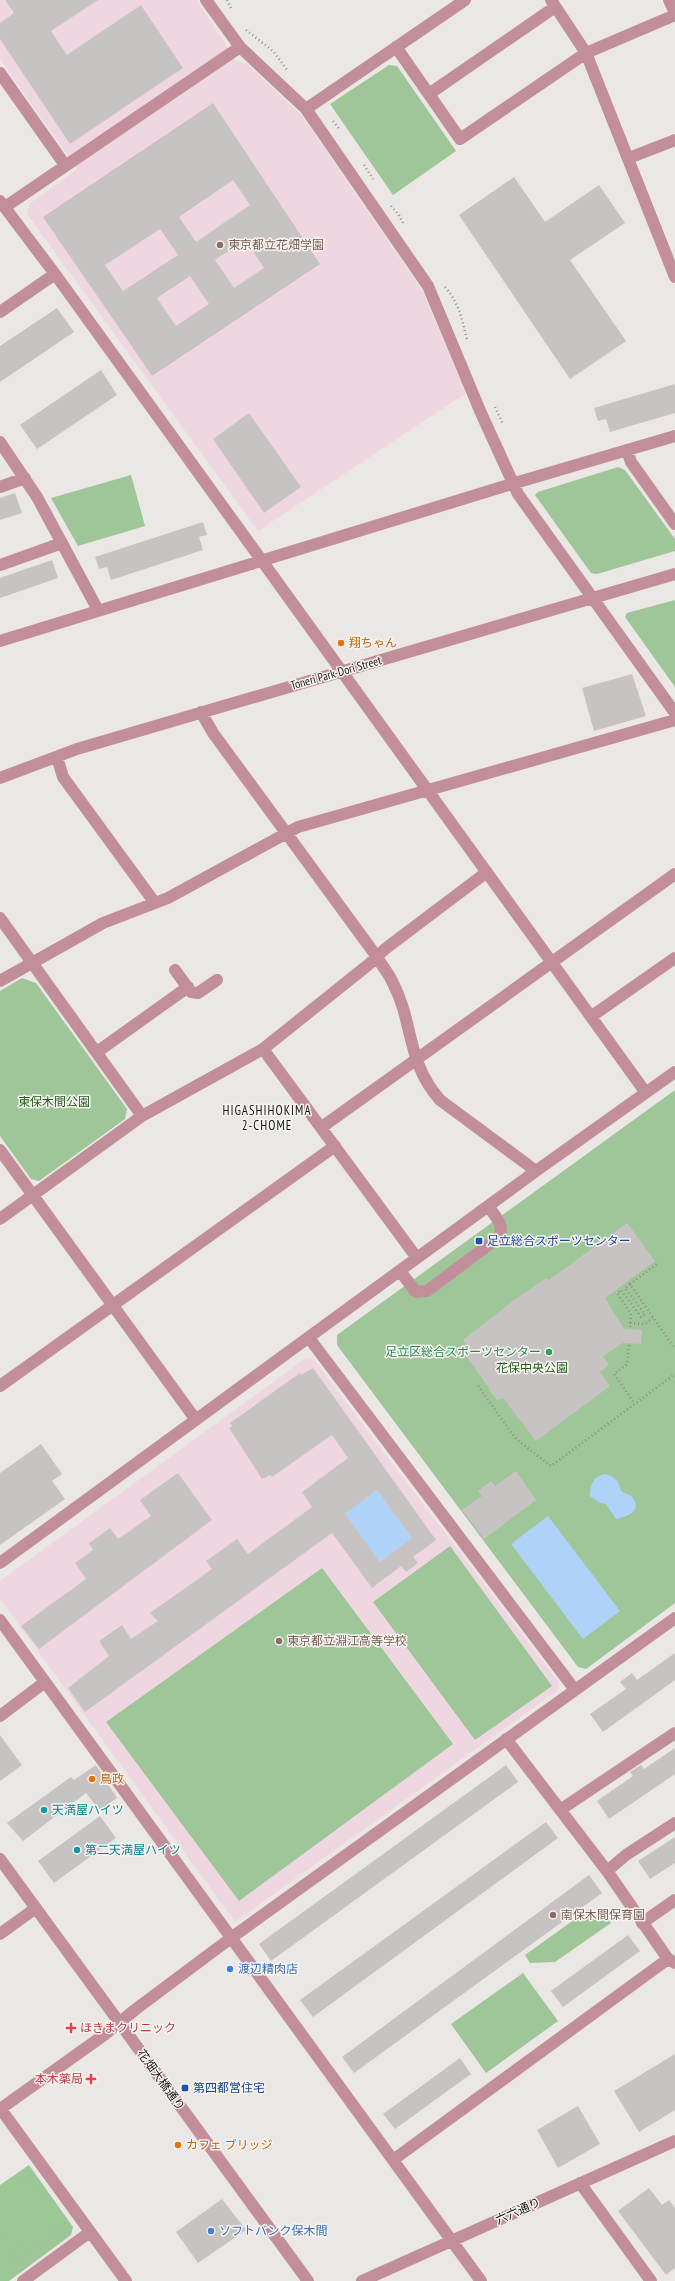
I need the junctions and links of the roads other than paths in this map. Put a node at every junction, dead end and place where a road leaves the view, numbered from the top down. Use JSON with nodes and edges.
{"nodes":[{"id":1,"x":206,"y":0,"type":"edge"},
{"id":2,"x":465,"y":0,"type":"edge"},
{"id":3,"x":669,"y":0,"type":"edge"},
{"id":4,"x":553,"y":3,"type":"edge"},
{"id":5,"x":675,"y":14,"type":"edge"},
{"id":6,"x":240,"y":47,"type":"junction"},
{"id":7,"x":396,"y":47,"type":"junction"},
{"id":8,"x":586,"y":53,"type":"junction"},
{"id":9,"x":0,"y":73,"type":"edge"},
{"id":10,"x":429,"y":94,"type":"junction"},
{"id":11,"x":306,"y":110,"type":"junction"},
{"id":12,"x":675,"y":140,"type":"edge"},
{"id":13,"x":629,"y":158,"type":"junction"},
{"id":14,"x":65,"y":165,"type":"junction"},
{"id":15,"x":2,"y":204,"type":"edge"},
{"id":16,"x":55,"y":274,"type":"junction"},
{"id":17,"x":675,"y":277,"type":"edge"},
{"id":18,"x":0,"y":312,"type":"edge"},
{"id":19,"x":675,"y":436,"type":"edge"},
{"id":20,"x":0,"y":442,"type":"edge"},
{"id":21,"x":627,"y":450,"type":"junction"},
{"id":22,"x":25,"y":478,"type":"junction"},
{"id":23,"x":515,"y":483,"type":"junction"},
{"id":24,"x":0,"y":487,"type":"edge"},
{"id":25,"x":675,"y":524,"type":"edge"},
{"id":26,"x":62,"y":543,"type":"junction"},
{"id":27,"x":262,"y":560,"type":"junction"},
{"id":28,"x":0,"y":565,"type":"edge"},
{"id":29,"x":675,"y":574,"type":"edge"},
{"id":30,"x":593,"y":598,"type":"junction"},
{"id":31,"x":98,"y":610,"type":"junction"},
{"id":32,"x":0,"y":641,"type":"edge"},
{"id":33,"x":342,"y":671,"type":"junction"},
{"id":34,"x":202,"y":712,"type":"junction"},
{"id":35,"x":675,"y":713,"type":"edge"},
{"id":36,"x":675,"y":720,"type":"edge"},
{"id":37,"x":57,"y":757,"type":"junction"},
{"id":38,"x":0,"y":778,"type":"edge"},
{"id":39,"x":428,"y":790,"type":"junction"},
{"id":40,"x":286,"y":833,"type":"junction"},
{"id":41,"x":487,"y":872,"type":"junction"},
{"id":42,"x":675,"y":874,"type":"edge"},
{"id":43,"x":155,"y":903,"type":"junction"},
{"id":44,"x":0,"y":918,"type":"edge"},
{"id":45,"x":377,"y":957,"type":"junction"},
{"id":46,"x":675,"y":958,"type":"edge"},
{"id":47,"x":552,"y":961,"type":"junction"},
{"id":48,"x":32,"y":963,"type":"junction"},
{"id":49,"x":175,"y":970,"type":"dead end"},
{"id":50,"x":217,"y":980,"type":"dead end"},
{"id":51,"x":0,"y":981,"type":"edge"},
{"id":52,"x":188,"y":987,"type":"junction"},
{"id":53,"x":592,"y":1016,"type":"junction"},
{"id":54,"x":263,"y":1049,"type":"junction"},
{"id":55,"x":97,"y":1052,"type":"junction"},
{"id":56,"x":416,"y":1060,"type":"junction"},
{"id":57,"x":675,"y":1072,"type":"edge"},
{"id":58,"x":646,"y":1093,"type":"junction"},
{"id":59,"x":142,"y":1116,"type":"junction"},
{"id":60,"x":322,"y":1127,"type":"junction"},
{"id":61,"x":335,"y":1146,"type":"junction"},
{"id":62,"x":0,"y":1150,"type":"edge"},
{"id":63,"x":536,"y":1171,"type":"junction"},
{"id":64,"x":33,"y":1196,"type":"junction"},
{"id":65,"x":488,"y":1206,"type":"junction"},
{"id":66,"x":0,"y":1219,"type":"edge"},
{"id":67,"x":417,"y":1258,"type":"junction"},
{"id":68,"x":400,"y":1271,"type":"junction"},
{"id":69,"x":111,"y":1304,"type":"junction"},
{"id":70,"x":309,"y":1338,"type":"junction"},
{"id":71,"x":0,"y":1386,"type":"edge"},
{"id":72,"x":196,"y":1420,"type":"junction"},
{"id":73,"x":0,"y":1563,"type":"edge"},
{"id":74,"x":675,"y":1618,"type":"edge"},
{"id":75,"x":0,"y":1620,"type":"edge"},
{"id":76,"x":45,"y":1682,"type":"junction"},
{"id":77,"x":575,"y":1690,"type":"junction"},
{"id":78,"x":0,"y":1716,"type":"edge"},
{"id":79,"x":675,"y":1732,"type":"edge"},
{"id":80,"x":506,"y":1739,"type":"junction"},
{"id":81,"x":560,"y":1810,"type":"junction"},
{"id":82,"x":675,"y":1823,"type":"edge"},
{"id":83,"x":0,"y":1859,"type":"edge"},
{"id":84,"x":607,"y":1871,"type":"junction"},
{"id":85,"x":675,"y":1900,"type":"edge"},
{"id":86,"x":36,"y":1908,"type":"junction"},
{"id":87,"x":642,"y":1923,"type":"junction"},
{"id":88,"x":0,"y":1934,"type":"edge"},
{"id":89,"x":231,"y":1938,"type":"junction"},
{"id":90,"x":672,"y":1961,"type":"edge"},
{"id":91,"x":118,"y":2023,"type":"junction"},
{"id":92,"x":0,"y":2109,"type":"edge"},
{"id":93,"x":675,"y":2141,"type":"edge"},
{"id":94,"x":393,"y":2160,"type":"junction"},
{"id":95,"x":580,"y":2183,"type":"junction"},
{"id":96,"x":90,"y":2232,"type":"junction"},
{"id":97,"x":451,"y":2240,"type":"junction"},
{"id":98,"x":24,"y":2281,"type":"edge"},
{"id":99,"x":126,"y":2281,"type":"edge"},
{"id":100,"x":308,"y":2281,"type":"edge"},
{"id":101,"x":362,"y":2281,"type":"edge"},
{"id":102,"x":481,"y":2281,"type":"edge"},
{"id":103,"x":651,"y":2281,"type":"edge"}],
"edges":[{"from":1,"to":6,"type":"street"},
{"from":2,"to":7,"type":"street"},
{"from":3,"to":5,"type":"street"},
{"from":4,"to":8,"type":"street"},
{"from":4,"to":10,"type":"street"},
{"from":5,"to":8,"type":"street"},
{"from":6,"to":11,"type":"street"},
{"from":6,"to":14,"type":"street"},
{"from":7,"to":10,"type":"street"},
{"from":7,"to":11,"type":"street"},
{"from":8,"to":10,"type":"street"},
{"from":8,"to":13,"type":"street"},
{"from":9,"to":14,"type":"street"},
{"from":11,"to":23,"type":"street"},
{"from":12,"to":13,"type":"street"},
{"from":13,"to":17,"type":"street"},
{"from":14,"to":15,"type":"street"},
{"from":15,"to":16,"type":"street"},
{"from":16,"to":18,"type":"street"},
{"from":16,"to":27,"type":"street"},
{"from":19,"to":21,"type":"street"},
{"from":20,"to":22,"type":"street"},
{"from":21,"to":23,"type":"street"},
{"from":21,"to":25,"type":"street"},
{"from":22,"to":24,"type":"street"},
{"from":22,"to":26,"type":"street"},
{"from":23,"to":27,"type":"street"},
{"from":23,"to":30,"type":"street"},
{"from":26,"to":28,"type":"street"},
{"from":26,"to":31,"type":"street"},
{"from":27,"to":31,"type":"street"},
{"from":27,"to":33,"type":"street"},
{"from":29,"to":30,"type":"street","name":"Toneri Park-Dori Street"},
{"from":30,"to":33,"type":"street","name":"Toneri Park-Dori Street"},
{"from":30,"to":35,"type":"street"},
{"from":31,"to":32,"type":"street"},
{"from":33,"to":34,"type":"street","name":"Toneri Park-Dori Street"},
{"from":33,"to":39,"type":"street"},
{"from":34,"to":37,"type":"street","name":"Toneri Park-Dori Street"},
{"from":34,"to":40,"type":"street"},
{"from":36,"to":39,"type":"street"},
{"from":37,"to":38,"type":"street","name":"Toneri Park-Dori Street"},
{"from":37,"to":43,"type":"street"},
{"from":39,"to":40,"type":"street"},
{"from":39,"to":41,"type":"street"},
{"from":40,"to":43,"type":"street"},
{"from":40,"to":45,"type":"street"},
{"from":41,"to":45,"type":"street"},
{"from":41,"to":47,"type":"street"},
{"from":42,"to":47,"type":"street"},
{"from":43,"to":48,"type":"street"},
{"from":44,"to":48,"type":"street"},
{"from":45,"to":54,"type":"street"},
{"from":45,"to":56,"type":"street"},
{"from":46,"to":53,"type":"street"},
{"from":47,"to":53,"type":"street"},
{"from":47,"to":56,"type":"street"},
{"from":48,"to":51,"type":"street"},
{"from":48,"to":55,"type":"street"},
{"from":49,"to":52,"type":"street"},
{"from":50,"to":52,"type":"street"},
{"from":52,"to":55,"type":"street"},
{"from":53,"to":58,"type":"street"},
{"from":54,"to":59,"type":"street"},
{"from":54,"to":60,"type":"street"},
{"from":55,"to":59,"type":"street"},
{"from":56,"to":60,"type":"street"},
{"from":56,"to":63,"type":"street"},
{"from":57,"to":58,"type":"street"},
{"from":58,"to":63,"type":"street"},
{"from":59,"to":64,"type":"street"},
{"from":60,"to":61,"type":"street"},
{"from":61,"to":67,"type":"street"},
{"from":61,"to":69,"type":"street"},
{"from":62,"to":64,"type":"street"},
{"from":63,"to":65,"type":"street"},
{"from":64,"to":66,"type":"street"},
{"from":64,"to":69,"type":"street"},
{"from":65,"to":67,"type":"street"},
{"from":65,"to":68,"type":"street"},
{"from":67,"to":68,"type":"street"},
{"from":68,"to":70,"type":"street"},
{"from":69,"to":71,"type":"street"},
{"from":69,"to":72,"type":"street"},
{"from":70,"to":72,"type":"street"},
{"from":70,"to":77,"type":"street"},
{"from":72,"to":73,"type":"street"},
{"from":74,"to":77,"type":"street"},
{"from":75,"to":76,"type":"street"},
{"from":76,"to":78,"type":"street"},
{"from":76,"to":89,"type":"street"},
{"from":77,"to":80,"type":"street"},
{"from":79,"to":81,"type":"street"},
{"from":80,"to":81,"type":"street"},
{"from":80,"to":89,"type":"street"},
{"from":81,"to":84,"type":"street"},
{"from":82,"to":84,"type":"street"},
{"from":83,"to":86,"type":"street","name":"花畑大橋通り"},
{"from":84,"to":87,"type":"street"},
{"from":85,"to":87,"type":"street"},
{"from":86,"to":88,"type":"street"},
{"from":86,"to":91,"type":"street","name":"花畑大橋通り"},
{"from":87,"to":90,"type":"street"},
{"from":89,"to":91,"type":"street"},
{"from":89,"to":94,"type":"street"},
{"from":90,"to":94,"type":"street"},
{"from":91,"to":92,"type":"street"},
{"from":91,"to":100,"type":"street","name":"花畑大橋通り"},
{"from":92,"to":96,"type":"street"},
{"from":93,"to":95,"type":"street","name":"六六通り"},
{"from":94,"to":97,"type":"street"},
{"from":95,"to":97,"type":"street","name":"六六通り"},
{"from":95,"to":103,"type":"street"},
{"from":96,"to":98,"type":"street"},
{"from":96,"to":99,"type":"street"},
{"from":97,"to":101,"type":"street","name":"六六通り"},
{"from":97,"to":102,"type":"street"}]}
